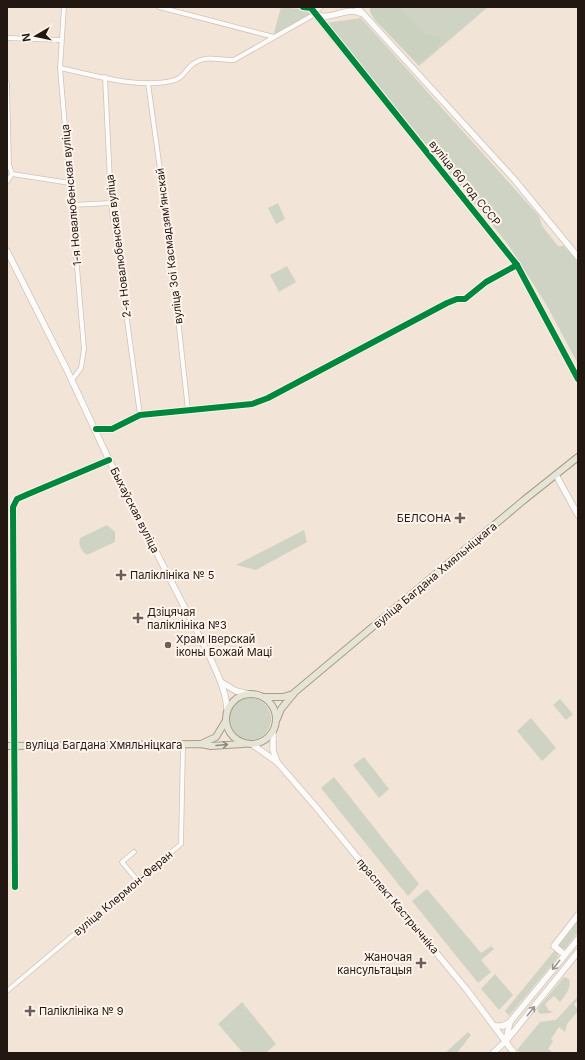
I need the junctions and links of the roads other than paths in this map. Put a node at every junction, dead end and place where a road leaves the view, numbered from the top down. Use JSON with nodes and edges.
{"nodes":[{"id":1,"x":64,"y":7,"type":"edge"},
{"id":2,"x":159,"y":7,"type":"edge"},
{"id":3,"x":303,"y":7,"type":"edge"},
{"id":4,"x":320,"y":7,"type":"edge"},
{"id":5,"x":354,"y":8,"type":"edge"},
{"id":6,"x":315,"y":14,"type":"junction"},
{"id":7,"x":274,"y":37,"type":"junction"},
{"id":8,"x":7,"y":38,"type":"edge"},
{"id":9,"x":60,"y":40,"type":"junction"},
{"id":10,"x":60,"y":68,"type":"junction"},
{"id":11,"x":105,"y":76,"type":"junction"},
{"id":12,"x":7,"y":83,"type":"edge"},
{"id":13,"x":148,"y":83,"type":"junction"},
{"id":14,"x":12,"y":174,"type":"junction"},
{"id":15,"x":7,"y":182,"type":"edge"},
{"id":16,"x":70,"y":183,"type":"junction"},
{"id":17,"x":111,"y":202,"type":"junction"},
{"id":18,"x":72,"y":205,"type":"junction"},
{"id":19,"x":7,"y":251,"type":"edge"},
{"id":20,"x":578,"y":257,"type":"edge"},
{"id":21,"x":517,"y":265,"type":"junction"},
{"id":22,"x":578,"y":379,"type":"edge"},
{"id":23,"x":72,"y":380,"type":"junction"},
{"id":24,"x":188,"y":410,"type":"junction"},
{"id":25,"x":140,"y":415,"type":"junction"},
{"id":26,"x":96,"y":429,"type":"junction"},
{"id":27,"x":578,"y":457,"type":"edge"},
{"id":28,"x":109,"y":460,"type":"junction"},
{"id":29,"x":556,"y":475,"type":"junction"},
{"id":30,"x":578,"y":515,"type":"edge"},
{"id":31,"x":7,"y":533,"type":"edge"},
{"id":32,"x":13,"y":533,"type":"junction"},
{"id":33,"x":221,"y":682,"type":"junction"},
{"id":34,"x":249,"y":694,"type":"junction"},
{"id":35,"x":293,"y":694,"type":"junction"},
{"id":36,"x":263,"y":696,"type":"junction"},
{"id":37,"x":227,"y":709,"type":"junction"},
{"id":38,"x":277,"y":719,"type":"junction"},
{"id":39,"x":226,"y":722,"type":"junction"},
{"id":40,"x":273,"y":732,"type":"junction"},
{"id":41,"x":201,"y":744,"type":"junction"},
{"id":42,"x":243,"y":744,"type":"junction"},
{"id":43,"x":182,"y":745,"type":"junction"},
{"id":44,"x":253,"y":745,"type":"junction"},
{"id":45,"x":7,"y":746,"type":"edge"},
{"id":46,"x":15,"y":746,"type":"junction"},
{"id":47,"x":277,"y":762,"type":"junction"},
{"id":48,"x":134,"y":852,"type":"dead end"},
{"id":49,"x":137,"y":880,"type":"junction"},
{"id":50,"x":15,"y":887,"type":"dead end"},
{"id":51,"x":578,"y":915,"type":"edge"},
{"id":52,"x":578,"y":938,"type":"edge"},
{"id":53,"x":578,"y":952,"type":"edge"},
{"id":54,"x":565,"y":955,"type":"junction"},
{"id":55,"x":7,"y":991,"type":"edge"},
{"id":56,"x":510,"y":1022,"type":"junction"},
{"id":57,"x":495,"y":1026,"type":"junction"},
{"id":58,"x":506,"y":1041,"type":"junction"},
{"id":59,"x":493,"y":1053,"type":"edge"},
{"id":60,"x":514,"y":1053,"type":"edge"}],
"edges":[{"from":1,"to":9,"type":"street","name":"1-я Новалюбенская вуліца"},
{"from":2,"to":7,"type":"street"},
{"from":3,"to":6,"type":"street"},
{"from":4,"to":6,"type":"main road"},
{"from":5,"to":6,"type":"main road"},
{"from":5,"to":20,"type":"main road"},
{"from":6,"to":7,"type":"street"},
{"from":6,"to":21,"type":"main road","name":"вуліца 60 год СССР"},
{"from":7,"to":13,"type":"street"},
{"from":8,"to":9,"type":"street"},
{"from":9,"to":10,"type":"street","name":"1-я Новалюбенская вуліца"},
{"from":10,"to":11,"type":"street"},
{"from":10,"to":16,"type":"street","name":"1-я Новалюбенская вуліца"},
{"from":11,"to":13,"type":"street"},
{"from":11,"to":17,"type":"street","name":"2-я Новалюбенская вуліца"},
{"from":12,"to":14,"type":"street"},
{"from":13,"to":24,"type":"street","name":"вуліца Зоі Касмадзямʼянскай"},
{"from":14,"to":15,"type":"street"},
{"from":14,"to":16,"type":"street"},
{"from":16,"to":18,"type":"street","name":"1-я Новалюбенская вуліца"},
{"from":17,"to":18,"type":"street"},
{"from":17,"to":25,"type":"street","name":"2-я Новалюбенская вуліца"},
{"from":18,"to":23,"type":"street","name":"1-я Новалюбенская вуліца"},
{"from":19,"to":23,"type":"main road","name":"Быхаўская вуліца"},
{"from":21,"to":22,"type":"main road","name":"вуліца 60 год СССР"},
{"from":21,"to":24,"type":"street"},
{"from":23,"to":26,"type":"main road","name":"Быхаўская вуліца"},
{"from":24,"to":25,"type":"street"},
{"from":25,"to":26,"type":"street"},
{"from":26,"to":28,"type":"main road","name":"Быхаўская вуліца"},
{"from":27,"to":29,"type":"main road","name":"вуліца Багдана Хмяльніцкага"},
{"from":28,"to":32,"type":"street"},
{"from":28,"to":33,"type":"main road","name":"Быхаўская вуліца"},
{"from":29,"to":30,"type":"main road"},
{"from":29,"to":35,"type":"main road","name":"вуліца Багдана Хмяльніцкага"},
{"from":31,"to":32,"type":"street"},
{"from":32,"to":46,"type":"street"},
{"from":33,"to":34,"type":"main road"},
{"from":33,"to":37,"type":"main road","name":"Быхаўская вуліца"},
{"from":34,"to":36,"type":"main road"},
{"from":34,"to":37,"type":"main road"},
{"from":35,"to":36,"type":"main road"},
{"from":35,"to":38,"type":"main road","name":"вуліца Багдана Хмяльніцкага"},
{"from":36,"to":38,"type":"main road"},
{"from":37,"to":39,"type":"main road"},
{"from":38,"to":40,"type":"main road"},
{"from":39,"to":41,"type":"main road","name":"вуліца Багдана Хмяльніцкага"},
{"from":39,"to":42,"type":"main road"},
{"from":40,"to":44,"type":"main road"},
{"from":40,"to":47,"type":"main road","name":"праспект Кастрычніка"},
{"from":41,"to":42,"type":"main road","name":"вуліца Багдана Хмяльніцкага","one_way":true},
{"from":41,"to":43,"type":"main road","name":"вуліца Багдана Хмяльніцкага"},
{"from":42,"to":44,"type":"main road"},
{"from":43,"to":46,"type":"main road","name":"вуліца Багдана Хмяльніцкага"},
{"from":43,"to":49,"type":"street","name":"вуліца Клермон-Феран"},
{"from":44,"to":47,"type":"main road","name":"праспект Кастрычніка"},
{"from":45,"to":46,"type":"main road","name":"вуліца Багдана Хмяльніцкага"},
{"from":46,"to":50,"type":"street"},
{"from":47,"to":57,"type":"main road","name":"праспект Кастрычніка"},
{"from":48,"to":49,"type":"street"},
{"from":49,"to":55,"type":"street","name":"вуліца Клермон-Феран"},
{"from":51,"to":54,"type":"main road"},
{"from":52,"to":54,"type":"main road"},
{"from":58,"to":53,"type":"main road","one_way":true},
{"from":54,"to":56,"type":"main road","one_way":true},
{"from":56,"to":57,"type":"main road"},
{"from":56,"to":58,"type":"main road"},
{"from":57,"to":58,"type":"main road","name":"праспект Кастрычніка"},
{"from":58,"to":59,"type":"main road"},
{"from":58,"to":60,"type":"main road","name":"праспект Кастрычніка"}]}
